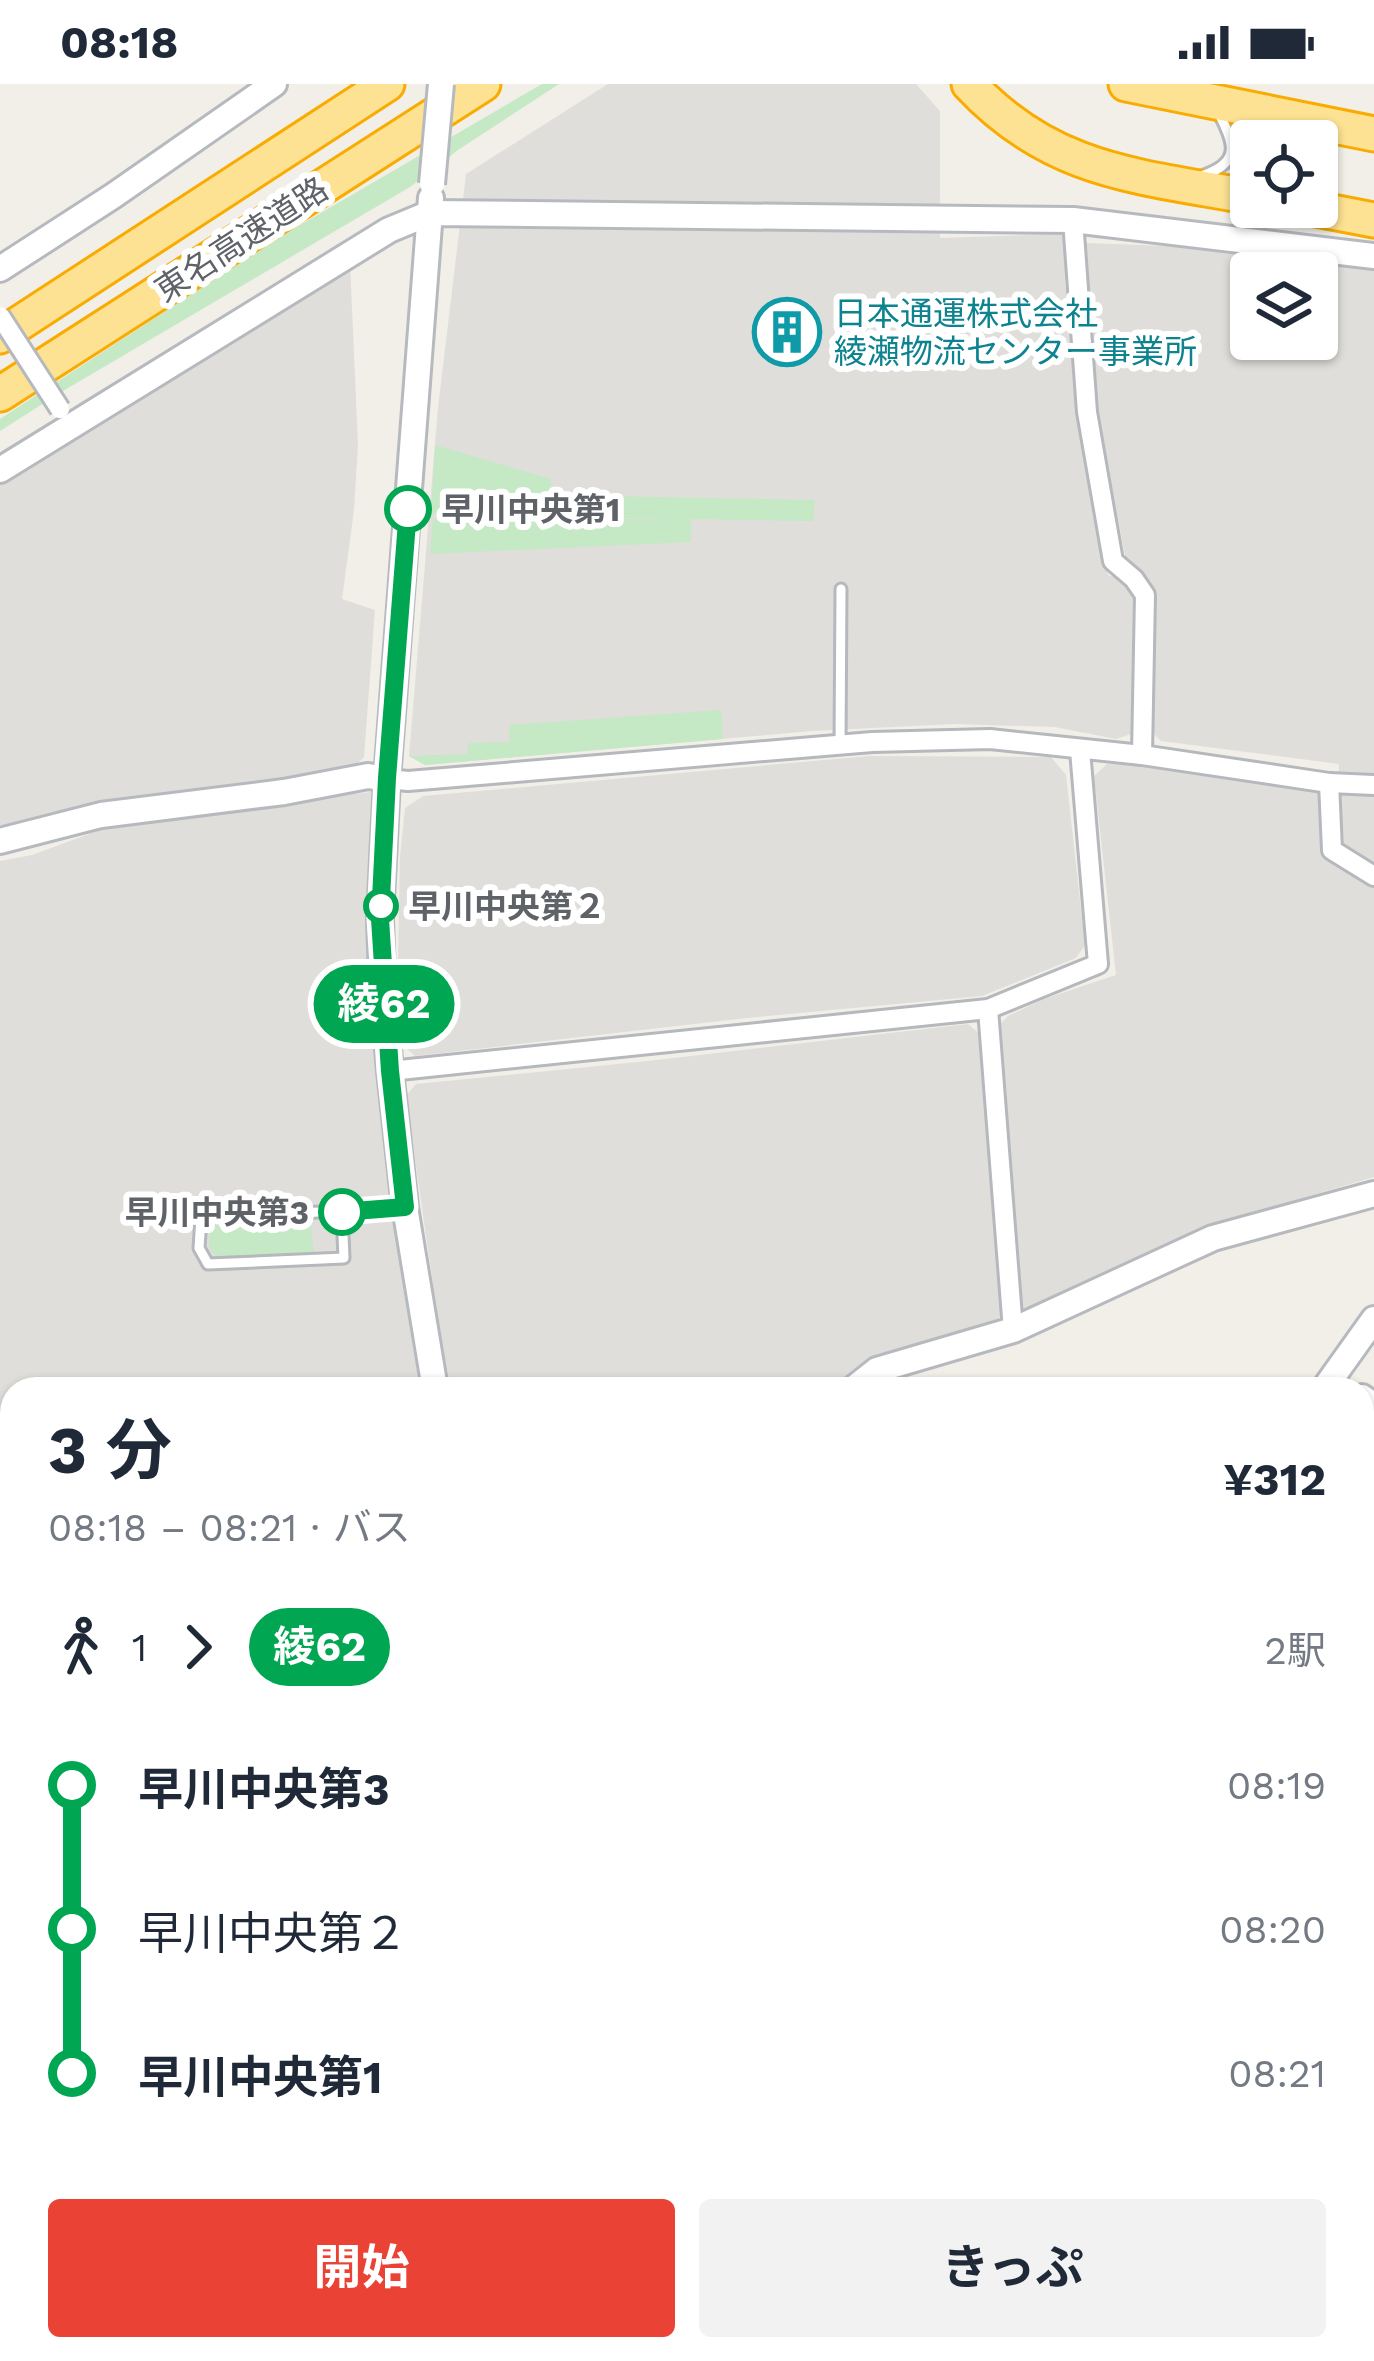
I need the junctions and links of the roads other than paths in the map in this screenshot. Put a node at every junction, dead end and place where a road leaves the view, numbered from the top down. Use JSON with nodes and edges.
{"nodes":[{"id":1,"x":274,"y":84,"type":"edge"},
{"id":2,"x":349,"y":84,"type":"edge"},
{"id":3,"x":388,"y":84,"type":"edge"},
{"id":4,"x":441,"y":84,"type":"edge"},
{"id":5,"x":483,"y":84,"type":"edge"},
{"id":6,"x":509,"y":84,"type":"edge"},
{"id":7,"x":969,"y":84,"type":"edge"},
{"id":8,"x":1099,"y":84,"type":"edge"},
{"id":9,"x":1126,"y":84,"type":"edge"},
{"id":10,"x":1217,"y":110,"type":"junction"},
{"id":11,"x":1238,"y":120,"type":"edge"},
{"id":12,"x":1290,"y":120,"type":"edge"},
{"id":13,"x":1338,"y":127,"type":"edge"},
{"id":14,"x":1374,"y":134,"type":"edge"},
{"id":15,"x":1204,"y":176,"type":"junction"},
{"id":16,"x":1147,"y":178,"type":"junction"},
{"id":17,"x":1230,"y":178,"type":"edge"},
{"id":18,"x":1230,"y":192,"type":"edge"},
{"id":19,"x":1338,"y":196,"type":"edge"},
{"id":20,"x":1374,"y":203,"type":"edge"},
{"id":21,"x":430,"y":213,"type":"junction"},
{"id":22,"x":1338,"y":213,"type":"edge"},
{"id":23,"x":1073,"y":220,"type":"junction"},
{"id":24,"x":1374,"y":220,"type":"edge"},
{"id":25,"x":1374,"y":256,"type":"edge"},
{"id":26,"x":0,"y":269,"type":"edge"},
{"id":27,"x":53,"y":301,"type":"junction"},
{"id":28,"x":0,"y":316,"type":"edge"},
{"id":29,"x":0,"y":336,"type":"edge"},
{"id":30,"x":89,"y":336,"type":"junction"},
{"id":31,"x":0,"y":394,"type":"edge"},
{"id":32,"x":66,"y":417,"type":"junction"},
{"id":33,"x":0,"y":470,"type":"edge"},
{"id":34,"x":842,"y":589,"type":"dead end"},
{"id":35,"x":840,"y":745,"type":"junction"},
{"id":36,"x":1080,"y":750,"type":"junction"},
{"id":37,"x":1142,"y":755,"type":"junction"},
{"id":38,"x":387,"y":778,"type":"junction"},
{"id":39,"x":1329,"y":783,"type":"junction"},
{"id":40,"x":1374,"y":785,"type":"edge"},
{"id":41,"x":0,"y":841,"type":"edge"},
{"id":42,"x":1374,"y":876,"type":"edge"},
{"id":43,"x":988,"y":1009,"type":"junction"},
{"id":44,"x":390,"y":1071,"type":"junction"},
{"id":45,"x":1373,"y":1197,"type":"edge"},
{"id":46,"x":405,"y":1207,"type":"junction"},
{"id":47,"x":342,"y":1212,"type":"junction"},
{"id":48,"x":1374,"y":1318,"type":"edge"},
{"id":49,"x":1013,"y":1330,"type":"junction"},
{"id":50,"x":433,"y":1377,"type":"edge"},
{"id":51,"x":868,"y":1377,"type":"edge"},
{"id":52,"x":1340,"y":1377,"type":"edge"}],
"edges":[{"from":1,"to":26,"type":"street"},
{"from":2,"to":27,"type":"highway"},
{"from":3,"to":27,"type":"highway","name":"東名高速道路"},
{"from":4,"to":21,"type":"street","bridge":true},
{"from":5,"to":30,"type":"highway","name":"東名高速道路"},
{"from":6,"to":30,"type":"highway"},
{"from":7,"to":16,"type":"highway"},
{"from":8,"to":10,"type":"highway"},
{"from":9,"to":10,"type":"highway"},
{"from":10,"to":11,"type":"highway"},
{"from":10,"to":12,"type":"highway"},
{"from":10,"to":15,"type":"lane"},
{"from":13,"to":14,"type":"highway"},
{"from":15,"to":16,"type":"highway"},
{"from":15,"to":17,"type":"highway"},
{"from":16,"to":18,"type":"highway"},
{"from":19,"to":20,"type":"highway"},
{"from":21,"to":23,"type":"street"},
{"from":21,"to":32,"type":"street"},
{"from":21,"to":38,"type":"street"},
{"from":22,"to":24,"type":"highway"},
{"from":23,"to":25,"type":"street"},
{"from":23,"to":37,"type":"street"},
{"from":27,"to":29,"type":"highway","name":"東名高速道路"},
{"from":28,"to":32,"type":"street","bridge":true},
{"from":30,"to":31,"type":"highway","name":"東名高速道路"},
{"from":32,"to":33,"type":"street"},
{"from":34,"to":35,"type":"lane"},
{"from":35,"to":36,"type":"street"},
{"from":35,"to":38,"type":"street"},
{"from":36,"to":37,"type":"street"},
{"from":36,"to":43,"type":"street"},
{"from":37,"to":39,"type":"street"},
{"from":38,"to":41,"type":"street"},
{"from":38,"to":44,"type":"street"},
{"from":39,"to":40,"type":"street"},
{"from":39,"to":42,"type":"street"},
{"from":43,"to":44,"type":"street"},
{"from":43,"to":49,"type":"street"},
{"from":44,"to":46,"type":"street"},
{"from":45,"to":49,"type":"street"},
{"from":46,"to":47,"type":"lane"},
{"from":46,"to":50,"type":"street"},
{"from":47,"to":47,"type":"lane"},
{"from":48,"to":52,"type":"street"},
{"from":49,"to":51,"type":"street"}]}
